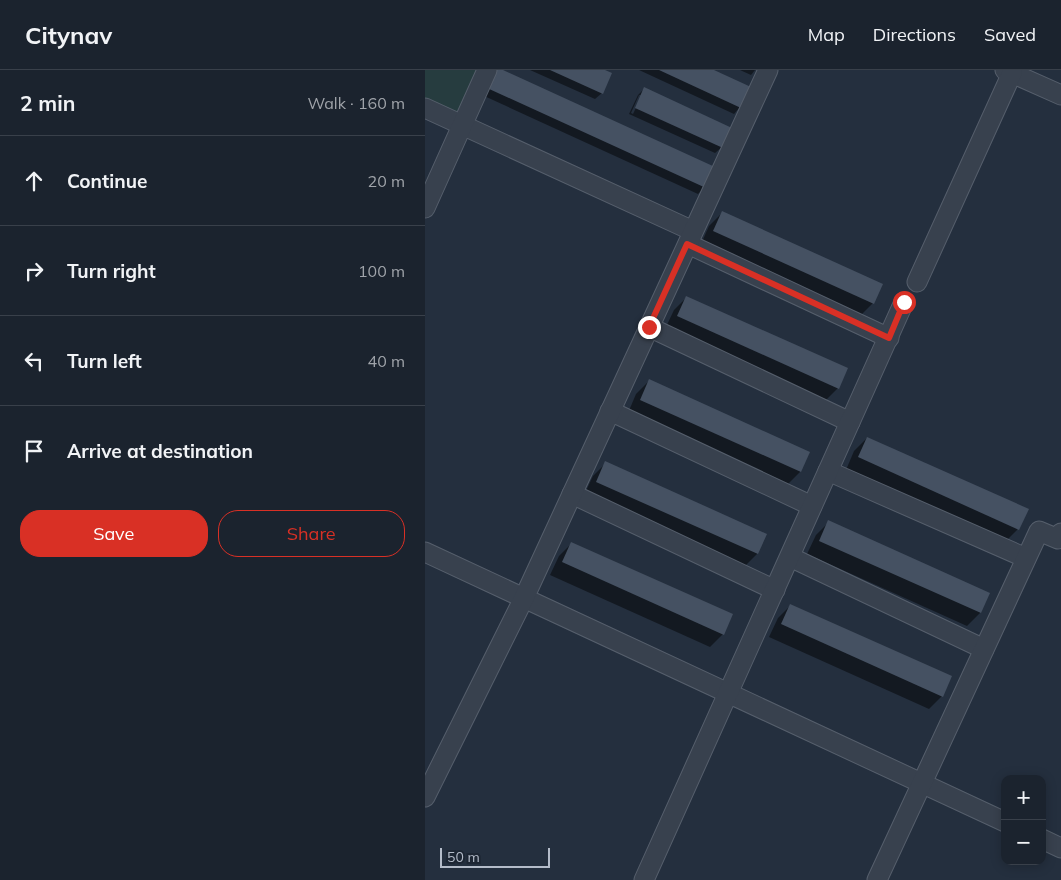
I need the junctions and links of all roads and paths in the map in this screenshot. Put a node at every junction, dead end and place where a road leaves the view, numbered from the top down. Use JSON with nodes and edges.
{"nodes":[{"id":1,"x":487,"y":70,"type":"edge"},
{"id":2,"x":768,"y":70,"type":"edge"},
{"id":3,"x":1009,"y":72,"type":"edge"},
{"id":4,"x":1061,"y":95,"type":"edge"},
{"id":5,"x":425,"y":108,"type":"edge"},
{"id":6,"x":462,"y":125,"type":"junction"},
{"id":7,"x":425,"y":208,"type":"edge"},
{"id":8,"x":690,"y":238,"type":"junction"},
{"id":9,"x":917,"y":282,"type":"dead end"},
{"id":10,"x":904,"y":302,"type":"dead end"},
{"id":11,"x":649,"y":327,"type":"junction"},
{"id":12,"x":889,"y":338,"type":"junction"},
{"id":13,"x":610,"y":411,"type":"junction"},
{"id":14,"x":850,"y":422,"type":"junction"},
{"id":15,"x":828,"y":471,"type":"junction"},
{"id":16,"x":572,"y":494,"type":"junction"},
{"id":17,"x":813,"y":506,"type":"junction"},
{"id":18,"x":1061,"y":533,"type":"edge"},
{"id":19,"x":425,"y":552,"type":"edge"},
{"id":20,"x":790,"y":557,"type":"junction"},
{"id":21,"x":1027,"y":558,"type":"junction"},
{"id":22,"x":775,"y":590,"type":"junction"},
{"id":23,"x":524,"y":598,"type":"junction"},
{"id":24,"x":984,"y":649,"type":"junction"},
{"id":25,"x":729,"y":692,"type":"junction"},
{"id":26,"x":922,"y":783,"type":"junction"},
{"id":27,"x":425,"y":797,"type":"edge"},
{"id":28,"x":1001,"y":820,"type":"edge"},
{"id":29,"x":1046,"y":841,"type":"edge"},
{"id":30,"x":1061,"y":848,"type":"edge"},
{"id":31,"x":644,"y":880,"type":"edge"},
{"id":32,"x":877,"y":880,"type":"edge"}],
"edges":[{"from":1,"to":6,"type":"street"},
{"from":2,"to":8,"type":"street"},
{"from":3,"to":4,"type":"street"},
{"from":3,"to":9,"type":"street"},
{"from":5,"to":6,"type":"street"},
{"from":6,"to":7,"type":"street"},
{"from":6,"to":8,"type":"street"},
{"from":8,"to":11,"type":"street"},
{"from":8,"to":12,"type":"street"},
{"from":10,"to":12,"type":"street"},
{"from":11,"to":13,"type":"street"},
{"from":11,"to":14,"type":"street"},
{"from":12,"to":14,"type":"street"},
{"from":13,"to":16,"type":"street"},
{"from":13,"to":17,"type":"street"},
{"from":14,"to":15,"type":"street"},
{"from":15,"to":17,"type":"street"},
{"from":15,"to":21,"type":"street"},
{"from":16,"to":22,"type":"street"},
{"from":16,"to":23,"type":"street"},
{"from":17,"to":20,"type":"street"},
{"from":18,"to":21,"type":"street"},
{"from":19,"to":23,"type":"street"},
{"from":20,"to":22,"type":"street"},
{"from":20,"to":24,"type":"street"},
{"from":21,"to":24,"type":"street"},
{"from":22,"to":25,"type":"street"},
{"from":23,"to":25,"type":"street"},
{"from":23,"to":27,"type":"street"},
{"from":24,"to":26,"type":"street"},
{"from":25,"to":26,"type":"street"},
{"from":25,"to":31,"type":"street"},
{"from":26,"to":28,"type":"street"},
{"from":26,"to":32,"type":"street"},
{"from":29,"to":30,"type":"street"}]}
